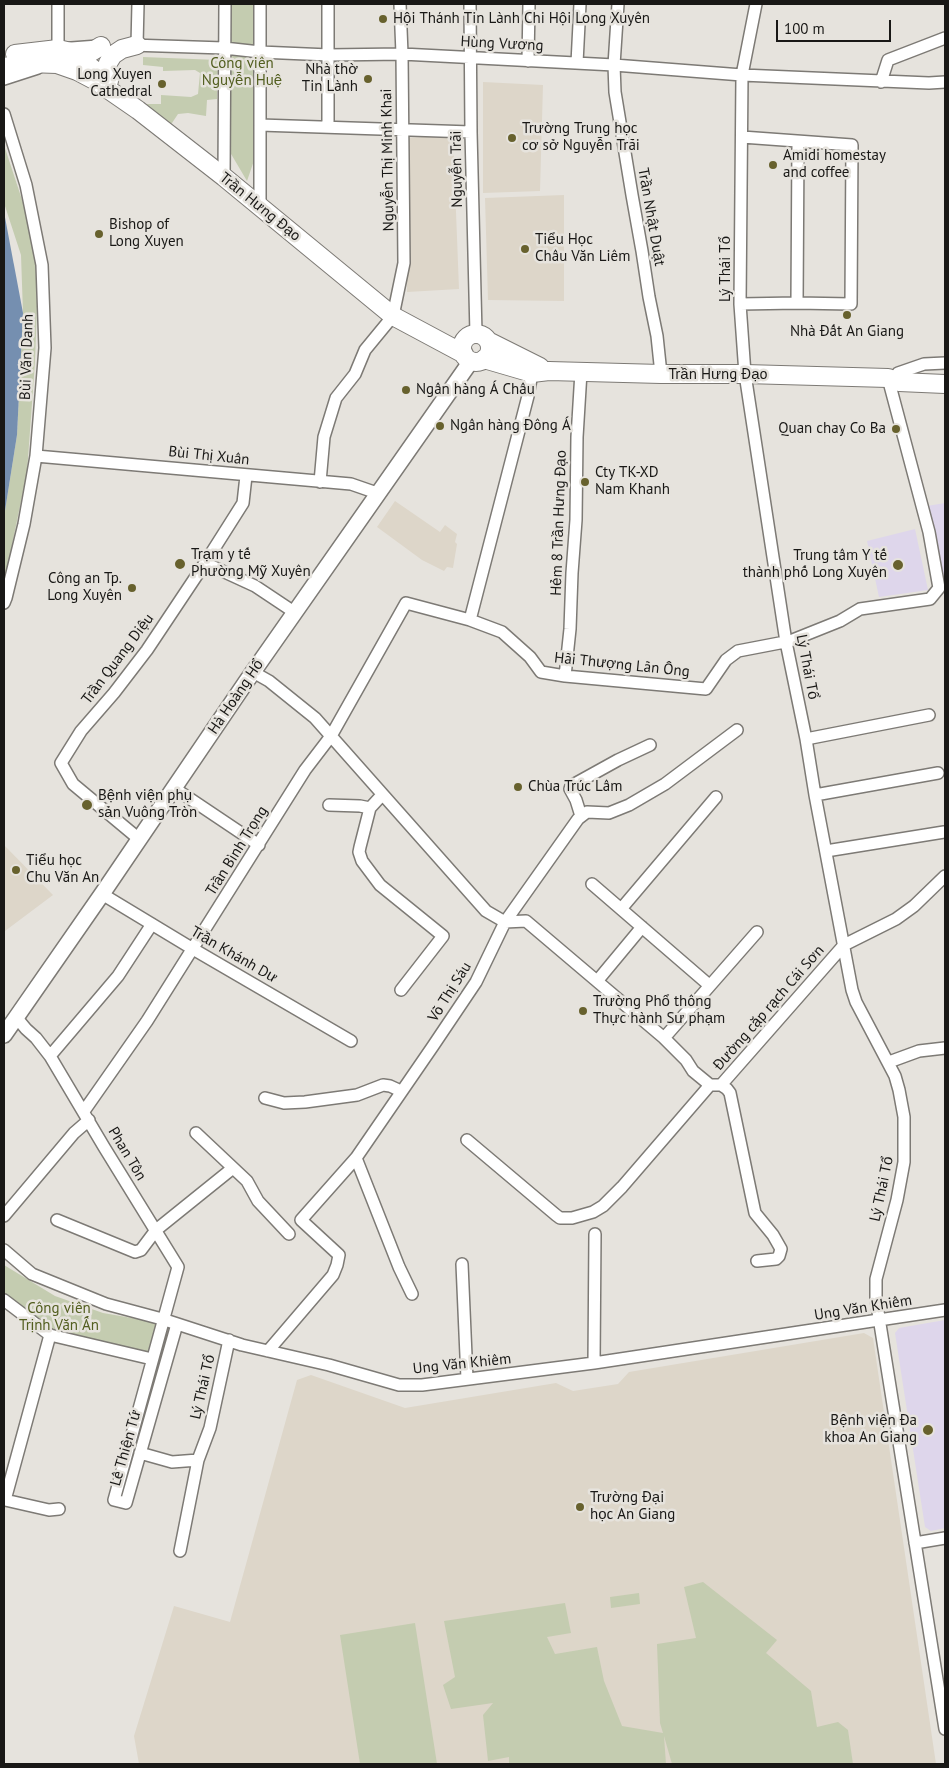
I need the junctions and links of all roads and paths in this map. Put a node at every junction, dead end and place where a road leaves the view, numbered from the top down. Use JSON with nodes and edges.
{"nodes":[{"id":1,"x":58,"y":4,"type":"edge"},
{"id":2,"x":138,"y":4,"type":"edge"},
{"id":3,"x":224,"y":4,"type":"edge"},
{"id":4,"x":260,"y":4,"type":"edge"},
{"id":5,"x":328,"y":4,"type":"edge"},
{"id":6,"x":400,"y":4,"type":"edge"},
{"id":7,"x":470,"y":4,"type":"edge"},
{"id":8,"x":529,"y":4,"type":"edge"},
{"id":9,"x":580,"y":4,"type":"edge"},
{"id":10,"x":618,"y":4,"type":"edge"},
{"id":11,"x":756,"y":4,"type":"edge"},
{"id":12,"x":945,"y":38,"type":"edge"},
{"id":13,"x":137,"y":45,"type":"junction"},
{"id":14,"x":100,"y":46,"type":"junction"},
{"id":15,"x":224,"y":48,"type":"junction"},
{"id":16,"x":260,"y":52,"type":"junction"},
{"id":17,"x":402,"y":54,"type":"junction"},
{"id":18,"x":329,"y":55,"type":"junction"},
{"id":19,"x":6,"y":57,"type":"edge"},
{"id":20,"x":470,"y":58,"type":"junction"},
{"id":21,"x":55,"y":59,"type":"junction"},
{"id":22,"x":80,"y":59,"type":"junction"},
{"id":23,"x":528,"y":61,"type":"junction"},
{"id":24,"x":577,"y":63,"type":"junction"},
{"id":25,"x":614,"y":65,"type":"junction"},
{"id":26,"x":742,"y":76,"type":"junction"},
{"id":27,"x":4,"y":79,"type":"edge"},
{"id":28,"x":109,"y":81,"type":"junction"},
{"id":29,"x":881,"y":82,"type":"junction"},
{"id":30,"x":945,"y":82,"type":"edge"},
{"id":31,"x":124,"y":101,"type":"junction"},
{"id":32,"x":4,"y":114,"type":"edge"},
{"id":33,"x":260,"y":125,"type":"junction"},
{"id":34,"x":328,"y":127,"type":"junction"},
{"id":35,"x":402,"y":130,"type":"junction"},
{"id":36,"x":471,"y":132,"type":"junction"},
{"id":37,"x":742,"y":137,"type":"junction"},
{"id":38,"x":798,"y":142,"type":"junction"},
{"id":39,"x":224,"y":177,"type":"junction"},
{"id":40,"x":260,"y":206,"type":"junction"},
{"id":41,"x":797,"y":303,"type":"junction"},
{"id":42,"x":740,"y":304,"type":"junction"},
{"id":43,"x":393,"y":316,"type":"junction"},
{"id":44,"x":479,"y":337,"type":"junction"},
{"id":45,"x":473,"y":358,"type":"junction"},
{"id":46,"x":945,"y":363,"type":"edge"},
{"id":47,"x":541,"y":372,"type":"junction"},
{"id":48,"x":581,"y":372,"type":"junction"},
{"id":49,"x":945,"y":373,"type":"edge"},
{"id":50,"x":661,"y":374,"type":"junction"},
{"id":51,"x":745,"y":374,"type":"junction"},
{"id":52,"x":893,"y":376,"type":"junction"},
{"id":53,"x":945,"y":384,"type":"edge"},
{"id":54,"x":36,"y":456,"type":"junction"},
{"id":55,"x":246,"y":476,"type":"junction"},
{"id":56,"x":320,"y":482,"type":"junction"},
{"id":57,"x":377,"y":493,"type":"junction"},
{"id":58,"x":205,"y":563,"type":"junction"},
{"id":59,"x":4,"y":603,"type":"edge"},
{"id":60,"x":406,"y":603,"type":"joint"},
{"id":61,"x":294,"y":612,"type":"junction"},
{"id":62,"x":470,"y":620,"type":"junction"},
{"id":63,"x":786,"y":642,"type":"junction"},
{"id":64,"x":253,"y":672,"type":"junction"},
{"id":65,"x":565,"y":676,"type":"junction"},
{"id":66,"x":930,"y":715,"type":"dead end"},
{"id":67,"x":737,"y":730,"type":"dead end"},
{"id":68,"x":332,"y":736,"type":"junction"},
{"id":69,"x":806,"y":739,"type":"junction"},
{"id":70,"x":650,"y":745,"type":"dead end"},
{"id":71,"x":938,"y":773,"type":"dead end"},
{"id":72,"x":174,"y":788,"type":"junction"},
{"id":73,"x":382,"y":795,"type":"junction"},
{"id":74,"x":716,"y":796,"type":"dead end"},
{"id":75,"x":815,"y":796,"type":"junction"},
{"id":76,"x":329,"y":804,"type":"dead end"},
{"id":77,"x":370,"y":808,"type":"junction"},
{"id":78,"x":581,"y":816,"type":"junction"},
{"id":79,"x":944,"y":832,"type":"dead end"},
{"id":80,"x":139,"y":839,"type":"junction"},
{"id":81,"x":259,"y":845,"type":"junction"},
{"id":82,"x":826,"y":851,"type":"junction"},
{"id":83,"x":945,"y":876,"type":"edge"},
{"id":84,"x":592,"y":884,"type":"dead end"},
{"id":85,"x":102,"y":894,"type":"junction"},
{"id":86,"x":621,"y":909,"type":"junction"},
{"id":87,"x":505,"y":922,"type":"junction"},
{"id":88,"x":152,"y":924,"type":"junction"},
{"id":89,"x":642,"y":927,"type":"junction"},
{"id":90,"x":757,"y":932,"type":"dead end"},
{"id":91,"x":844,"y":945,"type":"junction"},
{"id":92,"x":193,"y":949,"type":"junction"},
{"id":93,"x":598,"y":980,"type":"junction"},
{"id":94,"x":709,"y":986,"type":"junction"},
{"id":95,"x":401,"y":990,"type":"dead end"},
{"id":96,"x":16,"y":1017,"type":"junction"},
{"id":97,"x":4,"y":1035,"type":"edge"},
{"id":98,"x":664,"y":1038,"type":"junction"},
{"id":99,"x":351,"y":1040,"type":"dead end"},
{"id":100,"x":945,"y":1048,"type":"edge"},
{"id":101,"x":50,"y":1056,"type":"junction"},
{"id":102,"x":889,"y":1062,"type":"junction"},
{"id":103,"x":716,"y":1085,"type":"junction"},
{"id":104,"x":401,"y":1092,"type":"junction"},
{"id":105,"x":265,"y":1098,"type":"dead end"},
{"id":106,"x":87,"y":1115,"type":"junction"},
{"id":107,"x":196,"y":1133,"type":"dead end"},
{"id":108,"x":466,"y":1140,"type":"dead end"},
{"id":109,"x":356,"y":1158,"type":"junction"},
{"id":110,"x":233,"y":1168,"type":"junction"},
{"id":111,"x":4,"y":1216,"type":"edge"},
{"id":112,"x":58,"y":1220,"type":"dead end"},
{"id":113,"x":156,"y":1230,"type":"junction"},
{"id":114,"x":288,"y":1234,"type":"dead end"},
{"id":115,"x":594,"y":1234,"type":"dead end"},
{"id":116,"x":4,"y":1252,"type":"edge"},
{"id":117,"x":757,"y":1261,"type":"dead end"},
{"id":118,"x":462,"y":1264,"type":"dead end"},
{"id":119,"x":412,"y":1294,"type":"dead end"},
{"id":120,"x":4,"y":1303,"type":"edge"},
{"id":121,"x":945,"y":1310,"type":"edge"},
{"id":122,"x":162,"y":1318,"type":"junction"},
{"id":123,"x":879,"y":1321,"type":"junction"},
{"id":124,"x":177,"y":1324,"type":"junction"},
{"id":125,"x":50,"y":1336,"type":"junction"},
{"id":126,"x":229,"y":1340,"type":"junction"},
{"id":127,"x":268,"y":1351,"type":"junction"},
{"id":128,"x":152,"y":1359,"type":"junction"},
{"id":129,"x":594,"y":1363,"type":"junction"},
{"id":130,"x":467,"y":1379,"type":"junction"},
{"id":131,"x":140,"y":1453,"type":"junction"},
{"id":132,"x":198,"y":1460,"type":"junction"},
{"id":133,"x":4,"y":1500,"type":"edge"},
{"id":134,"x":59,"y":1509,"type":"dead end"},
{"id":135,"x":945,"y":1538,"type":"edge"},
{"id":136,"x":915,"y":1543,"type":"junction"},
{"id":137,"x":180,"y":1551,"type":"dead end"},
{"id":138,"x":944,"y":1712,"type":"edge"},
{"id":139,"x":945,"y":1729,"type":"edge"}],
"edges":[{"from":1,"to":21,"type":"street"},
{"from":2,"to":13,"type":"street"},
{"from":3,"to":15,"type":"street"},
{"from":4,"to":16,"type":"street"},
{"from":5,"to":18,"type":"street"},
{"from":6,"to":17,"type":"street","name":"Nguyễn Thị Minh Khai"},
{"from":7,"to":20,"type":"street","name":"Nguyễn Trãi"},
{"from":8,"to":23,"type":"street"},
{"from":9,"to":24,"type":"street"},
{"from":10,"to":25,"type":"street","name":"Trần Nhật Duật"},
{"from":11,"to":26,"type":"street","name":"Lý Thái Tổ"},
{"from":12,"to":29,"type":"street"},
{"from":13,"to":14,"type":"street","name":"Hùng Vương"},
{"from":13,"to":15,"type":"street","name":"Hùng Vương"},
{"from":13,"to":28,"type":"highway"},
{"from":14,"to":21,"type":"street","name":"Hùng Vương"},
{"from":14,"to":22,"type":"highway"},
{"from":15,"to":16,"type":"street","name":"Hùng Vương"},
{"from":15,"to":39,"type":"street"},
{"from":16,"to":18,"type":"street","name":"Hùng Vương"},
{"from":16,"to":33,"type":"street"},
{"from":17,"to":18,"type":"street","name":"Hùng Vương"},
{"from":17,"to":20,"type":"street","name":"Hùng Vương"},
{"from":17,"to":35,"type":"street","name":"Nguyễn Thị Minh Khai"},
{"from":18,"to":34,"type":"street"},
{"from":19,"to":21,"type":"highway"},
{"from":20,"to":23,"type":"street","name":"Hùng Vương"},
{"from":20,"to":36,"type":"street","name":"Nguyễn Trãi"},
{"from":21,"to":22,"type":"highway"},
{"from":21,"to":27,"type":"street","name":"Hùng Vương"},
{"from":21,"to":31,"type":"highway"},
{"from":22,"to":28,"type":"highway"},
{"from":23,"to":24,"type":"street","name":"Hùng Vương"},
{"from":24,"to":25,"type":"street","name":"Hùng Vương"},
{"from":25,"to":26,"type":"street","name":"Hùng Vương"},
{"from":25,"to":50,"type":"street","name":"Trần Nhật Duật"},
{"from":26,"to":29,"type":"street","name":"Hùng Vương"},
{"from":26,"to":37,"type":"street","name":"Lý Thái Tổ"},
{"from":28,"to":31,"type":"highway"},
{"from":29,"to":30,"type":"street","name":"Hùng Vương"},
{"from":31,"to":39,"type":"highway","name":"Trần Hưng Đạo"},
{"from":32,"to":54,"type":"street","name":"Bùi Văn Danh"},
{"from":33,"to":34,"type":"street"},
{"from":33,"to":40,"type":"street"},
{"from":34,"to":35,"type":"street"},
{"from":35,"to":36,"type":"street"},
{"from":35,"to":43,"type":"street","name":"Nguyễn Thị Minh Khai"},
{"from":36,"to":44,"type":"street","name":"Nguyễn Trãi"},
{"from":37,"to":38,"type":"street"},
{"from":37,"to":42,"type":"street","name":"Lý Thái Tổ"},
{"from":38,"to":41,"type":"street"},
{"from":38,"to":41,"type":"street"},
{"from":39,"to":40,"type":"highway","name":"Trần Hưng Đạo"},
{"from":40,"to":43,"type":"highway","name":"Trần Hưng Đạo"},
{"from":41,"to":42,"type":"street"},
{"from":42,"to":51,"type":"street","name":"Lý Thái Tổ"},
{"from":43,"to":44,"type":"highway","name":"Trần Hưng Đạo"},
{"from":43,"to":45,"type":"highway","name":"Trần Hưng Đạo"},
{"from":43,"to":56,"type":"street"},
{"from":44,"to":45,"type":"highway"},
{"from":44,"to":45,"type":"highway"},
{"from":44,"to":47,"type":"highway","name":"Trần Hưng Đạo"},
{"from":45,"to":47,"type":"highway","name":"Trần Hưng Đạo"},
{"from":45,"to":57,"type":"main road","name":"Hà Hoàng Hổ"},
{"from":46,"to":52,"type":"street"},
{"from":47,"to":48,"type":"highway","name":"Trần Hưng Đạo"},
{"from":47,"to":62,"type":"street"},
{"from":48,"to":50,"type":"highway","name":"Trần Hưng Đạo"},
{"from":48,"to":65,"type":"street","name":"Hẻm 8 Trần Hưng Đạo"},
{"from":49,"to":52,"type":"highway","name":"Trần Hưng Đạo"},
{"from":50,"to":51,"type":"highway","name":"Trần Hưng Đạo"},
{"from":51,"to":52,"type":"highway","name":"Trần Hưng Đạo"},
{"from":51,"to":63,"type":"street","name":"Lý Thái Tổ"},
{"from":52,"to":53,"type":"highway","name":"Trần Hưng Đạo"},
{"from":52,"to":63,"type":"street","name":"Hãi Thượng Lãn Ông"},
{"from":54,"to":55,"type":"street","name":"Bùi Thị Xuân"},
{"from":54,"to":59,"type":"street","name":"Bùi Văn Danh"},
{"from":55,"to":56,"type":"street","name":"Bùi Thị Xuân"},
{"from":55,"to":58,"type":"street","name":"Trần Quang Diệu"},
{"from":56,"to":57,"type":"street","name":"Bùi Thị Xuân"},
{"from":57,"to":61,"type":"main road","name":"Hà Hoàng Hổ"},
{"from":58,"to":61,"type":"street"},
{"from":58,"to":80,"type":"street","name":"Trần Quang Diệu"},
{"from":60,"to":62,"type":"street","name":"Hãi Thượng Lãn Ông"},
{"from":60,"to":68,"type":"street","name":"Trần Bình Trọng"},
{"from":61,"to":64,"type":"main road","name":"Hà Hoàng Hổ"},
{"from":62,"to":65,"type":"street","name":"Hãi Thượng Lãn Ông"},
{"from":63,"to":65,"type":"street","name":"Hãi Thượng Lãn Ông"},
{"from":63,"to":69,"type":"street","name":"Lý Thái Tổ"},
{"from":64,"to":68,"type":"street"},
{"from":64,"to":72,"type":"main road","name":"Hà Hoàng Hổ"},
{"from":66,"to":69,"type":"street"},
{"from":67,"to":78,"type":"street"},
{"from":68,"to":73,"type":"street"},
{"from":68,"to":81,"type":"street","name":"Trần Bình Trọng"},
{"from":69,"to":75,"type":"street","name":"Lý Thái Tổ"},
{"from":70,"to":78,"type":"street"},
{"from":71,"to":75,"type":"street"},
{"from":72,"to":80,"type":"main road","name":"Hà Hoàng Hổ"},
{"from":72,"to":81,"type":"street"},
{"from":73,"to":77,"type":"street"},
{"from":73,"to":87,"type":"street"},
{"from":74,"to":86,"type":"street"},
{"from":75,"to":82,"type":"street","name":"Lý Thái Tổ"},
{"from":76,"to":77,"type":"street"},
{"from":77,"to":95,"type":"street"},
{"from":78,"to":87,"type":"street","name":"Võ Thị Sáu"},
{"from":79,"to":82,"type":"street"},
{"from":80,"to":85,"type":"main road","name":"Hà Hoàng Hổ"},
{"from":81,"to":92,"type":"street","name":"Trần Bình Trọng"},
{"from":82,"to":91,"type":"street","name":"Lý Thái Tổ"},
{"from":83,"to":91,"type":"street","name":"Đường cặp rạch Cái Sơn"},
{"from":84,"to":86,"type":"street"},
{"from":85,"to":88,"type":"street","name":"Trần Khánh Dư"},
{"from":85,"to":96,"type":"main road","name":"Hà Hoàng Hổ"},
{"from":86,"to":89,"type":"street"},
{"from":87,"to":93,"type":"street","name":"Đường cặp rạch Cái Sơn"},
{"from":87,"to":104,"type":"street","name":"Võ Thị Sáu"},
{"from":88,"to":92,"type":"street","name":"Trần Khánh Dư"},
{"from":88,"to":101,"type":"street"},
{"from":89,"to":93,"type":"street"},
{"from":89,"to":94,"type":"street"},
{"from":90,"to":94,"type":"street"},
{"from":91,"to":102,"type":"street","name":"Lý Thái Tổ"},
{"from":91,"to":103,"type":"street","name":"Đường cặp rạch Cái Sơn"},
{"from":92,"to":99,"type":"street","name":"Trần Khánh Dư"},
{"from":92,"to":106,"type":"street","name":"Trần Bình Trọng"},
{"from":93,"to":98,"type":"street","name":"Đường cặp rạch Cái Sơn"},
{"from":94,"to":98,"type":"street"},
{"from":96,"to":97,"type":"main road","name":"Hà Hoàng Hổ"},
{"from":96,"to":101,"type":"street","name":"Phan Tôn"},
{"from":98,"to":103,"type":"street","name":"Đường cặp rạch Cái Sơn"},
{"from":100,"to":102,"type":"street"},
{"from":101,"to":106,"type":"street","name":"Phan Tôn"},
{"from":102,"to":123,"type":"street","name":"Lý Thái Tổ"},
{"from":103,"to":108,"type":"street"},
{"from":103,"to":117,"type":"street"},
{"from":104,"to":105,"type":"street"},
{"from":104,"to":109,"type":"street","name":"Võ Thị Sáu"},
{"from":106,"to":111,"type":"street","name":"Trần Bình Trọng"},
{"from":106,"to":113,"type":"street","name":"Phan Tôn"},
{"from":107,"to":110,"type":"street"},
{"from":109,"to":119,"type":"street"},
{"from":109,"to":127,"type":"street","name":"Võ Thị Sáu"},
{"from":110,"to":113,"type":"street"},
{"from":110,"to":114,"type":"street"},
{"from":112,"to":113,"type":"street"},
{"from":113,"to":122,"type":"street","name":"Phan Tôn"},
{"from":115,"to":129,"type":"street"},
{"from":116,"to":122,"type":"street","name":"Ung Văn Khiêm"},
{"from":118,"to":130,"type":"street"},
{"from":120,"to":125,"type":"street"},
{"from":121,"to":123,"type":"street","name":"Ung Văn Khiêm"},
{"from":122,"to":124,"type":"street","name":"Ung Văn Khiêm"},
{"from":122,"to":128,"type":"street","name":"Lê Thiện Tứ"},
{"from":123,"to":129,"type":"street","name":"Ung Văn Khiêm"},
{"from":123,"to":136,"type":"street","name":"Lý Thái Tổ"},
{"from":124,"to":126,"type":"street","name":"Ung Văn Khiêm"},
{"from":124,"to":131,"type":"street","name":"Lê Thiện Tứ"},
{"from":125,"to":128,"type":"street"},
{"from":125,"to":133,"type":"street"},
{"from":126,"to":127,"type":"street","name":"Ung Văn Khiêm"},
{"from":126,"to":132,"type":"street","name":"Lý Thái Tổ"},
{"from":127,"to":130,"type":"street","name":"Ung Văn Khiêm"},
{"from":128,"to":131,"type":"street","name":"Lê Thiện Tứ"},
{"from":129,"to":130,"type":"street","name":"Ung Văn Khiêm"},
{"from":131,"to":132,"type":"street"},
{"from":132,"to":137,"type":"street","name":"Lý Thái Tổ"},
{"from":133,"to":134,"type":"street"},
{"from":135,"to":136,"type":"street"},
{"from":136,"to":138,"type":"street","name":"Lý Thái Tổ"},
{"from":138,"to":139,"type":"street","name":"Lý Thái Tổ"}]}
